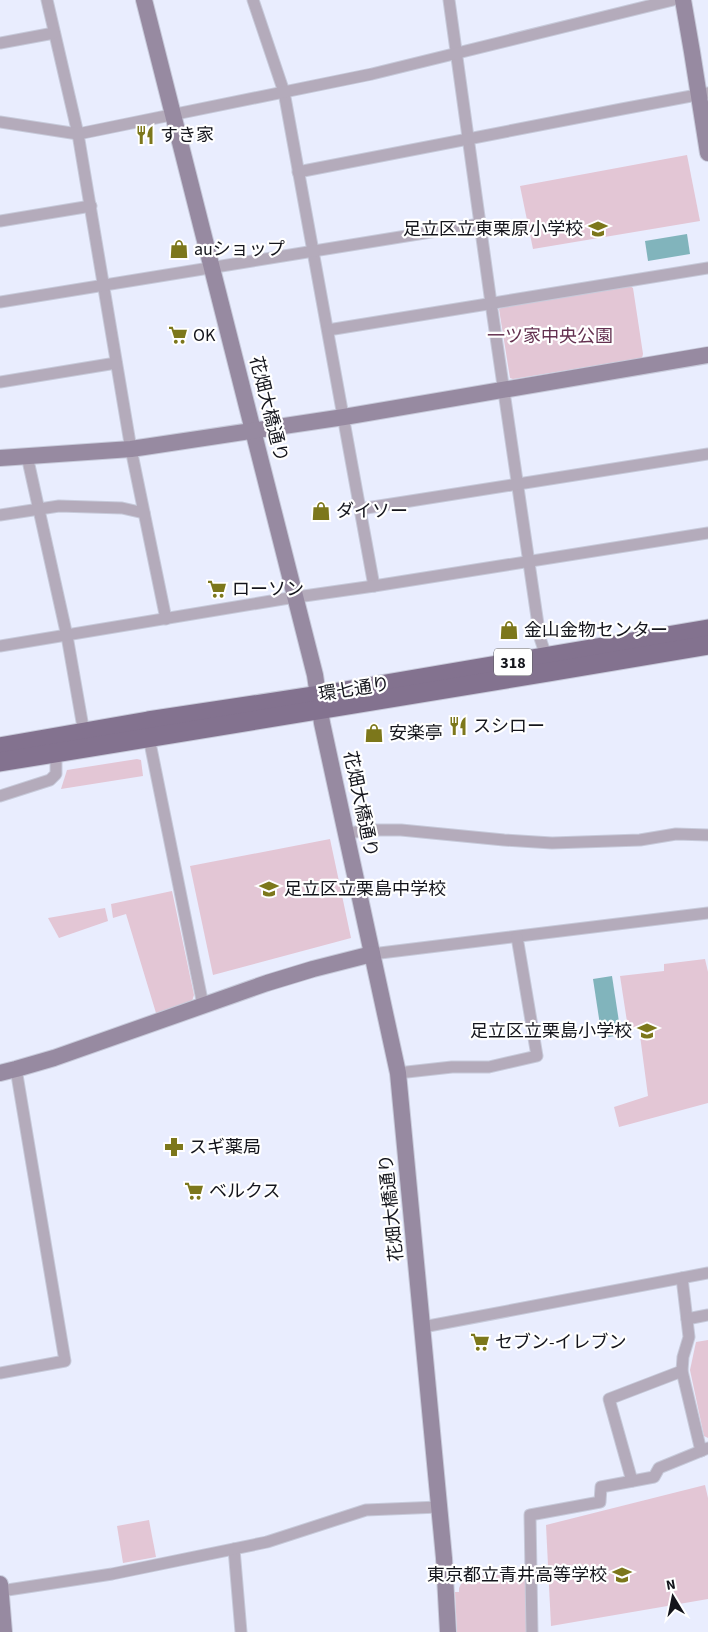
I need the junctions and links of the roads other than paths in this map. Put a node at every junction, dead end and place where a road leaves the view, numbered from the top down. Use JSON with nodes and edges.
{"nodes":[{"id":1,"x":47,"y":0,"type":"edge"},
{"id":2,"x":144,"y":0,"type":"edge"},
{"id":3,"x":253,"y":0,"type":"edge"},
{"id":4,"x":449,"y":0,"type":"edge"},
{"id":5,"x":673,"y":0,"type":"edge"},
{"id":6,"x":683,"y":0,"type":"edge"},
{"id":7,"x":54,"y":33,"type":"junction"},
{"id":8,"x":0,"y":43,"type":"edge"},
{"id":9,"x":456,"y":53,"type":"junction"},
{"id":10,"x":284,"y":92,"type":"junction"},
{"id":11,"x":703,"y":94,"type":"edge"},
{"id":12,"x":173,"y":115,"type":"junction"},
{"id":13,"x":0,"y":122,"type":"edge"},
{"id":14,"x":78,"y":134,"type":"junction"},
{"id":15,"x":468,"y":139,"type":"junction"},
{"id":16,"x":708,"y":153,"type":"edge"},
{"id":17,"x":298,"y":172,"type":"junction"},
{"id":18,"x":91,"y":206,"type":"junction"},
{"id":19,"x":0,"y":221,"type":"edge"},
{"id":20,"x":480,"y":224,"type":"junction"},
{"id":21,"x":313,"y":250,"type":"junction"},
{"id":22,"x":212,"y":267,"type":"junction"},
{"id":23,"x":708,"y":268,"type":"edge"},
{"id":24,"x":103,"y":284,"type":"junction"},
{"id":25,"x":0,"y":302,"type":"edge"},
{"id":26,"x":491,"y":303,"type":"junction"},
{"id":27,"x":328,"y":330,"type":"junction"},
{"id":28,"x":708,"y":355,"type":"edge"},
{"id":29,"x":116,"y":363,"type":"junction"},
{"id":30,"x":0,"y":382,"type":"edge"},
{"id":31,"x":504,"y":388,"type":"junction"},
{"id":32,"x":344,"y":417,"type":"junction"},
{"id":33,"x":254,"y":430,"type":"junction"},
{"id":34,"x":131,"y":449,"type":"junction"},
{"id":35,"x":708,"y":454,"type":"edge"},
{"id":36,"x":27,"y":456,"type":"junction"},
{"id":37,"x":0,"y":458,"type":"edge"},
{"id":38,"x":518,"y":483,"type":"junction"},
{"id":39,"x":360,"y":509,"type":"junction"},
{"id":40,"x":39,"y":510,"type":"junction"},
{"id":41,"x":144,"y":513,"type":"junction"},
{"id":42,"x":0,"y":515,"type":"edge"},
{"id":43,"x":708,"y":533,"type":"edge"},
{"id":44,"x":529,"y":560,"type":"junction"},
{"id":45,"x":374,"y":586,"type":"junction"},
{"id":46,"x":296,"y":598,"type":"junction"},
{"id":47,"x":166,"y":619,"type":"junction"},
{"id":48,"x":708,"y":629,"type":"edge"},
{"id":49,"x":67,"y":636,"type":"junction"},
{"id":50,"x":708,"y":645,"type":"edge"},
{"id":51,"x":0,"y":646,"type":"edge"},
{"id":52,"x":546,"y":656,"type":"junction"},
{"id":53,"x":320,"y":702,"type":"junction"},
{"id":54,"x":84,"y":733,"type":"junction"},
{"id":55,"x":149,"y":738,"type":"junction"},
{"id":56,"x":0,"y":747,"type":"edge"},
{"id":57,"x":56,"y":754,"type":"junction"},
{"id":58,"x":0,"y":762,"type":"edge"},
{"id":59,"x":0,"y":796,"type":"edge"},
{"id":60,"x":347,"y":833,"type":"junction"},
{"id":61,"x":708,"y":834,"type":"edge"},
{"id":62,"x":708,"y":913,"type":"edge"},
{"id":63,"x":518,"y":937,"type":"junction"},
{"id":64,"x":372,"y":954,"type":"junction"},
{"id":65,"x":203,"y":1005,"type":"junction"},
{"id":66,"x":8,"y":1071,"type":"edge"},
{"id":67,"x":398,"y":1073,"type":"junction"},
{"id":68,"x":708,"y":1273,"type":"edge"},
{"id":69,"x":682,"y":1278,"type":"junction"},
{"id":70,"x":708,"y":1315,"type":"edge"},
{"id":71,"x":687,"y":1319,"type":"junction"},
{"id":72,"x":422,"y":1327,"type":"junction"},
{"id":73,"x":682,"y":1371,"type":"junction"},
{"id":74,"x":0,"y":1373,"type":"edge"},
{"id":75,"x":705,"y":1449,"type":"edge"},
{"id":76,"x":632,"y":1481,"type":"junction"},
{"id":77,"x":439,"y":1507,"type":"junction"},
{"id":78,"x":234,"y":1549,"type":"junction"},
{"id":79,"x":0,"y":1587,"type":"edge"},
{"id":80,"x":4,"y":1632,"type":"edge"},
{"id":81,"x":241,"y":1632,"type":"edge"},
{"id":82,"x":448,"y":1632,"type":"edge"},
{"id":83,"x":532,"y":1632,"type":"edge"}],
"edges":[{"from":1,"to":7,"type":"street"},
{"from":2,"to":12,"type":"street","name":"花畑大橋通り"},
{"from":3,"to":10,"type":"street"},
{"from":4,"to":9,"type":"street"},
{"from":5,"to":9,"type":"street"},
{"from":6,"to":11,"type":"street"},
{"from":7,"to":8,"type":"street"},
{"from":7,"to":14,"type":"street"},
{"from":9,"to":10,"type":"street"},
{"from":9,"to":15,"type":"street"},
{"from":10,"to":12,"type":"street"},
{"from":10,"to":17,"type":"street"},
{"from":11,"to":15,"type":"street"},
{"from":11,"to":16,"type":"street"},
{"from":12,"to":14,"type":"street"},
{"from":12,"to":22,"type":"street","name":"花畑大橋通り"},
{"from":13,"to":14,"type":"street"},
{"from":14,"to":18,"type":"street"},
{"from":15,"to":17,"type":"street"},
{"from":15,"to":20,"type":"street"},
{"from":17,"to":21,"type":"street"},
{"from":18,"to":19,"type":"street"},
{"from":18,"to":24,"type":"street"},
{"from":20,"to":21,"type":"street"},
{"from":20,"to":26,"type":"street"},
{"from":21,"to":22,"type":"street"},
{"from":21,"to":27,"type":"street"},
{"from":22,"to":24,"type":"street"},
{"from":22,"to":33,"type":"street","name":"花畑大橋通り"},
{"from":23,"to":26,"type":"street"},
{"from":24,"to":25,"type":"street"},
{"from":24,"to":29,"type":"street"},
{"from":26,"to":27,"type":"street"},
{"from":26,"to":31,"type":"street"},
{"from":27,"to":32,"type":"street"},
{"from":28,"to":31,"type":"street"},
{"from":29,"to":30,"type":"street"},
{"from":29,"to":34,"type":"street"},
{"from":31,"to":32,"type":"street"},
{"from":31,"to":38,"type":"street"},
{"from":32,"to":33,"type":"street"},
{"from":32,"to":39,"type":"street"},
{"from":33,"to":34,"type":"street"},
{"from":33,"to":46,"type":"street","name":"花畑大橋通り"},
{"from":34,"to":36,"type":"street"},
{"from":34,"to":41,"type":"street"},
{"from":35,"to":38,"type":"street"},
{"from":36,"to":37,"type":"street"},
{"from":36,"to":40,"type":"street"},
{"from":38,"to":39,"type":"street"},
{"from":38,"to":44,"type":"street"},
{"from":39,"to":45,"type":"street"},
{"from":40,"to":41,"type":"street"},
{"from":40,"to":42,"type":"street"},
{"from":40,"to":49,"type":"street"},
{"from":41,"to":47,"type":"street"},
{"from":43,"to":44,"type":"street"},
{"from":44,"to":45,"type":"street"},
{"from":44,"to":52,"type":"street"},
{"from":45,"to":46,"type":"street"},
{"from":46,"to":47,"type":"street"},
{"from":46,"to":53,"type":"street","name":"花畑大橋通り"},
{"from":47,"to":49,"type":"street"},
{"from":48,"to":52,"type":"main road","name":"環七通り","number":"318"},
{"from":49,"to":51,"type":"street"},
{"from":49,"to":54,"type":"street"},
{"from":50,"to":53,"type":"main road","name":"環七通り","number":"318"},
{"from":52,"to":53,"type":"main road","name":"環七通り","number":"318"},
{"from":53,"to":54,"type":"main road","name":"環七通り","number":"318"},
{"from":53,"to":55,"type":"main road","name":"環七通り","number":"318"},
{"from":53,"to":60,"type":"street","name":"花畑大橋通り"},
{"from":54,"to":56,"type":"main road","name":"環七通り","number":"318"},
{"from":55,"to":57,"type":"main road","name":"環七通り","number":"318"},
{"from":55,"to":65,"type":"street"},
{"from":57,"to":58,"type":"main road","name":"環七通り","number":"318"},
{"from":57,"to":59,"type":"street"},
{"from":60,"to":61,"type":"street"},
{"from":60,"to":64,"type":"street","name":"花畑大橋通り"},
{"from":62,"to":63,"type":"street"},
{"from":63,"to":64,"type":"street"},
{"from":63,"to":67,"type":"street"},
{"from":64,"to":65,"type":"street"},
{"from":64,"to":67,"type":"street","name":"花畑大橋通り"},
{"from":65,"to":66,"type":"street"},
{"from":66,"to":74,"type":"street"},
{"from":67,"to":72,"type":"street","name":"花畑大橋通り"},
{"from":68,"to":69,"type":"street"},
{"from":69,"to":71,"type":"street"},
{"from":69,"to":72,"type":"street"},
{"from":70,"to":71,"type":"street"},
{"from":71,"to":73,"type":"street"},
{"from":72,"to":77,"type":"street","name":"花畑大橋通り"},
{"from":73,"to":75,"type":"street"},
{"from":73,"to":76,"type":"street"},
{"from":75,"to":76,"type":"street"},
{"from":76,"to":83,"type":"street"},
{"from":77,"to":78,"type":"street"},
{"from":77,"to":82,"type":"street","name":"花畑大橋通り"},
{"from":78,"to":79,"type":"street"},
{"from":78,"to":81,"type":"street"},
{"from":79,"to":80,"type":"street"}]}
